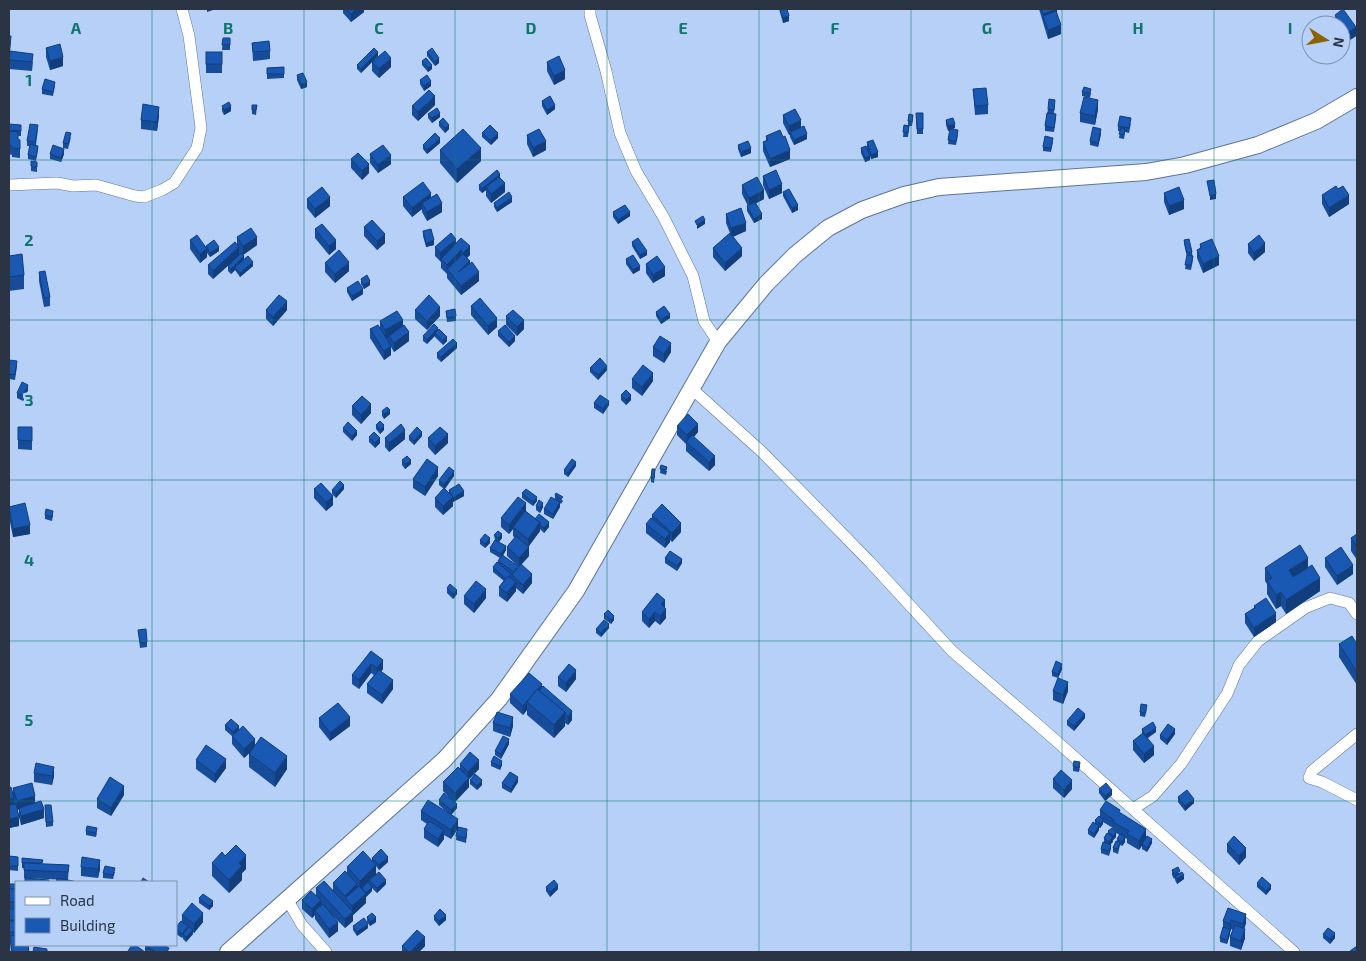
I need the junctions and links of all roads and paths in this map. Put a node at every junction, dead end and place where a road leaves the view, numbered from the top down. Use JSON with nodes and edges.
{"nodes":[{"id":1,"x":182,"y":9,"type":"edge"},
{"id":2,"x":590,"y":9,"type":"edge"},
{"id":3,"x":1357,"y":97,"type":"edge"},
{"id":4,"x":9,"y":185,"type":"edge"},
{"id":5,"x":718,"y":342,"type":"junction"},
{"id":6,"x":691,"y":388,"type":"junction"},
{"id":7,"x":1357,"y":614,"type":"edge"},
{"id":8,"x":1357,"y":734,"type":"edge"},
{"id":9,"x":1357,"y":800,"type":"edge"},
{"id":10,"x":1133,"y":809,"type":"junction"},
{"id":11,"x":287,"y":899,"type":"junction"},
{"id":12,"x":228,"y":952,"type":"edge"},
{"id":13,"x":326,"y":952,"type":"edge"},
{"id":14,"x":1294,"y":952,"type":"edge"}],
"edges":[{"from":1,"to":4,"type":"street"},
{"from":2,"to":5,"type":"street"},
{"from":3,"to":5,"type":"main road"},
{"from":5,"to":6,"type":"main road"},
{"from":6,"to":10,"type":"street"},
{"from":6,"to":11,"type":"main road"},
{"from":7,"to":10,"type":"street"},
{"from":8,"to":9,"type":"street"},
{"from":10,"to":14,"type":"street"},
{"from":11,"to":12,"type":"main road"},
{"from":11,"to":13,"type":"street"}]}
